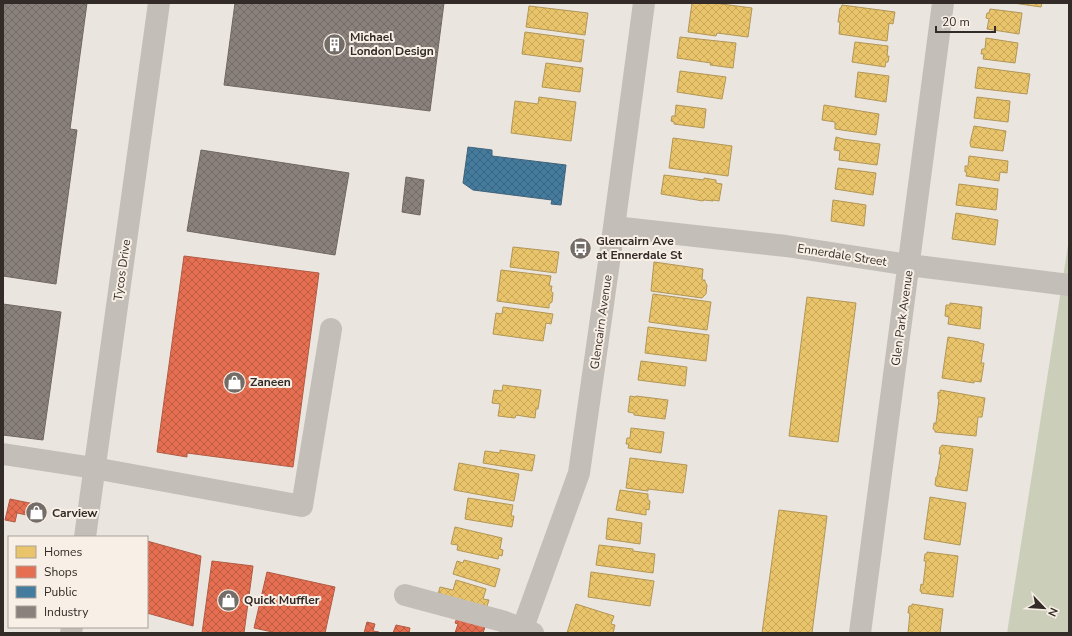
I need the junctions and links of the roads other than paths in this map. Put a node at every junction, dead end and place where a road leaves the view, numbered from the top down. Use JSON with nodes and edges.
{"nodes":[{"id":1,"x":159,"y":3,"type":"edge"},
{"id":2,"x":644,"y":3,"type":"edge"},
{"id":3,"x":943,"y":3,"type":"edge"},
{"id":4,"x":614,"y":227,"type":"junction"},
{"id":5,"x":909,"y":265,"type":"junction"},
{"id":6,"x":1069,"y":285,"type":"edge"},
{"id":7,"x":332,"y":329,"type":"dead end"},
{"id":8,"x":3,"y":454,"type":"edge"},
{"id":9,"x":94,"y":468,"type":"junction"},
{"id":10,"x":84,"y":536,"type":"edge"},
{"id":11,"x":406,"y":596,"type":"dead end"},
{"id":12,"x":526,"y":632,"type":"edge"},
{"id":13,"x":860,"y":633,"type":"edge"}],
"edges":[{"from":1,"to":9,"type":"street","name":"Tycos Drive"},
{"from":2,"to":4,"type":"street","name":"Glencairn Avenue"},
{"from":3,"to":5,"type":"street","name":"Glen Park Avenue"},
{"from":4,"to":5,"type":"street","name":"Ennerdale Street"},
{"from":4,"to":12,"type":"street","name":"Glencairn Avenue"},
{"from":5,"to":6,"type":"street","name":"Ennerdale Street"},
{"from":5,"to":13,"type":"street","name":"Glen Park Avenue"},
{"from":7,"to":9,"type":"street"},
{"from":8,"to":9,"type":"street"},
{"from":9,"to":10,"type":"street","name":"Tycos Drive"},
{"from":11,"to":12,"type":"street"}]}
